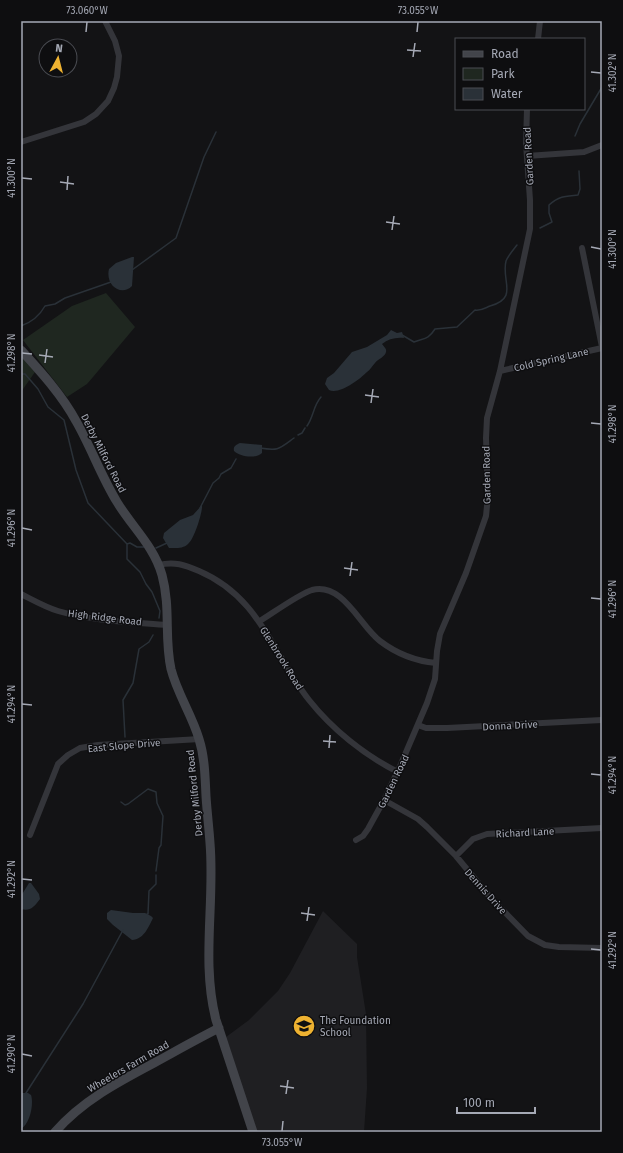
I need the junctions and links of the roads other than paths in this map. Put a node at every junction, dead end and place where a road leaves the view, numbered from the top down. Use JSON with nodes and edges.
{"nodes":[{"id":1,"x":105,"y":21,"type":"edge"},
{"id":2,"x":540,"y":21,"type":"edge"},
{"id":3,"x":538,"y":38,"type":"edge"},
{"id":4,"x":527,"y":110,"type":"edge"},
{"id":5,"x":21,"y":142,"type":"edge"},
{"id":6,"x":602,"y":145,"type":"edge"},
{"id":7,"x":527,"y":156,"type":"junction"},
{"id":8,"x":582,"y":248,"type":"dead end"},
{"id":9,"x":602,"y":347,"type":"edge"},
{"id":10,"x":21,"y":350,"type":"edge"},
{"id":11,"x":500,"y":371,"type":"junction"},
{"id":12,"x":159,"y":566,"type":"junction"},
{"id":13,"x":21,"y":594,"type":"edge"},
{"id":14,"x":260,"y":622,"type":"junction"},
{"id":15,"x":168,"y":625,"type":"junction"},
{"id":16,"x":436,"y":663,"type":"junction"},
{"id":17,"x":602,"y":720,"type":"edge"},
{"id":18,"x":418,"y":725,"type":"junction"},
{"id":19,"x":200,"y":739,"type":"junction"},
{"id":20,"x":398,"y":772,"type":"junction"},
{"id":21,"x":384,"y":800,"type":"junction"},
{"id":22,"x":602,"y":828,"type":"edge"},
{"id":23,"x":30,"y":835,"type":"dead end"},
{"id":24,"x":356,"y":840,"type":"dead end"},
{"id":25,"x":456,"y":856,"type":"junction"},
{"id":26,"x":602,"y":948,"type":"edge"},
{"id":27,"x":219,"y":1028,"type":"junction"},
{"id":28,"x":55,"y":1132,"type":"edge"},
{"id":29,"x":253,"y":1132,"type":"edge"}],
"edges":[{"from":1,"to":5,"type":"street"},
{"from":2,"to":3,"type":"street"},
{"from":4,"to":7,"type":"street","name":"Garden Road"},
{"from":6,"to":7,"type":"street"},
{"from":7,"to":11,"type":"street","name":"Garden Road"},
{"from":8,"to":9,"type":"street"},
{"from":9,"to":11,"type":"street","name":"Cold Spring Lane"},
{"from":10,"to":12,"type":"main road","name":"Derby Milford Road"},
{"from":11,"to":16,"type":"street","name":"Garden Road"},
{"from":12,"to":14,"type":"street","name":"Glenbrook Road"},
{"from":12,"to":15,"type":"main road","name":"Derby Milford Road"},
{"from":13,"to":15,"type":"street","name":"High Ridge Road"},
{"from":14,"to":16,"type":"street"},
{"from":14,"to":20,"type":"street","name":"Glenbrook Road"},
{"from":15,"to":19,"type":"main road","name":"Derby Milford Road"},
{"from":16,"to":18,"type":"street","name":"Garden Road"},
{"from":17,"to":18,"type":"street","name":"Donna Drive"},
{"from":18,"to":20,"type":"street","name":"Garden Road"},
{"from":19,"to":23,"type":"street","name":"East Slope Drive"},
{"from":19,"to":27,"type":"main road","name":"Derby Milford Road"},
{"from":20,"to":21,"type":"street","name":"Garden Road"},
{"from":21,"to":24,"type":"street","name":"Garden Road"},
{"from":21,"to":25,"type":"street","name":"Dennis Drive"},
{"from":22,"to":25,"type":"street","name":"Richard Lane"},
{"from":25,"to":26,"type":"street","name":"Dennis Drive"},
{"from":27,"to":28,"type":"main road","name":"Wheelers Farm Road"},
{"from":27,"to":29,"type":"main road","name":"Derby Milford Road"}]}
